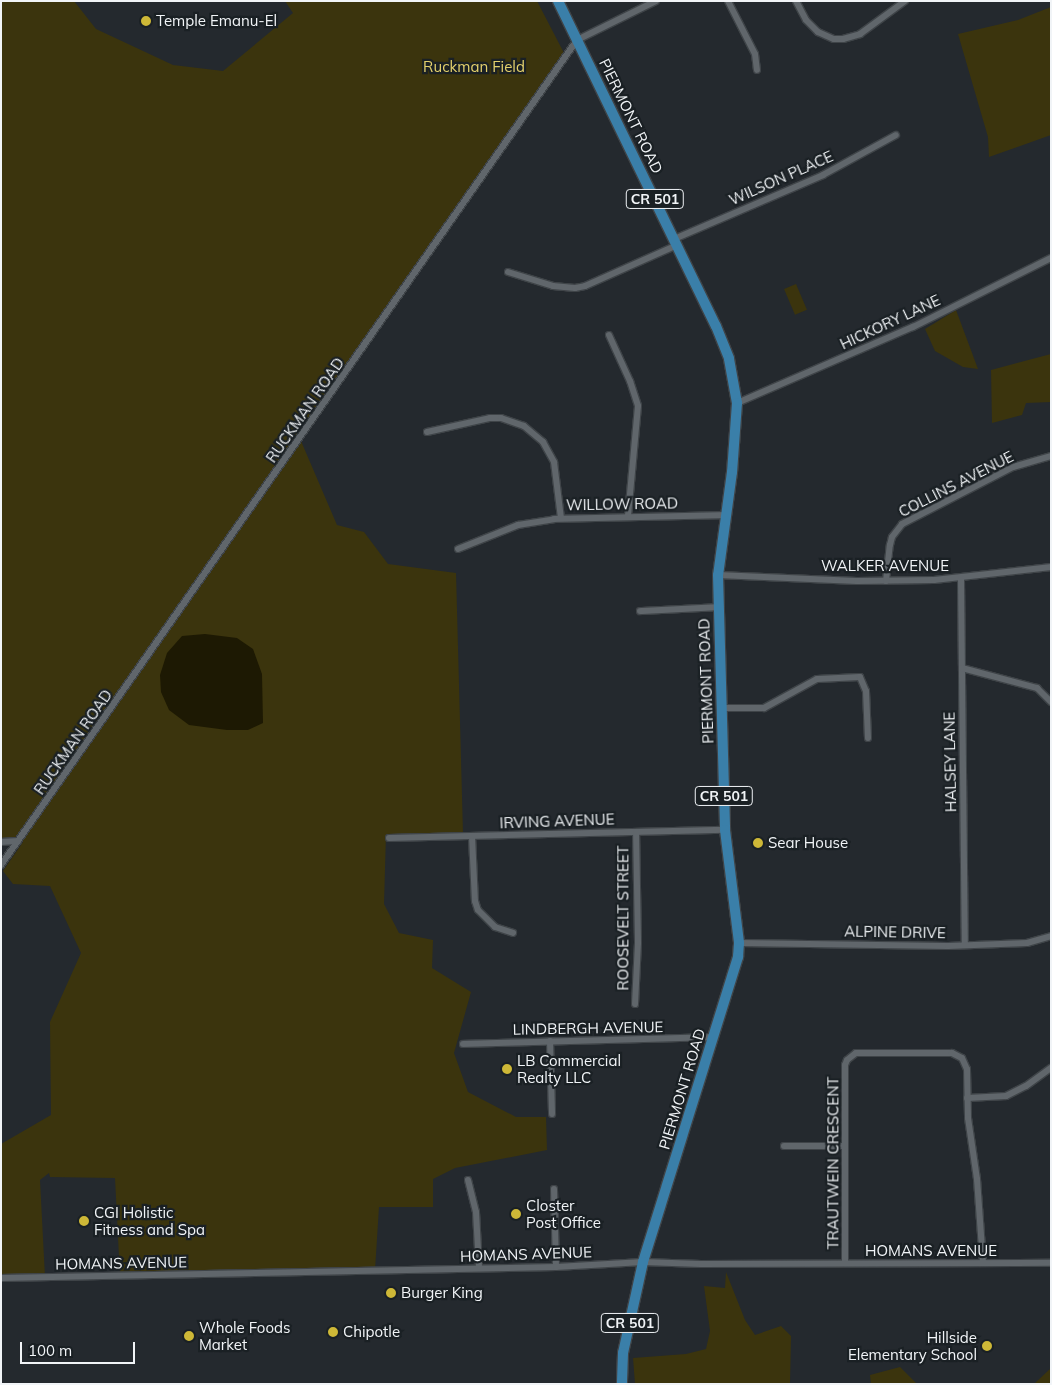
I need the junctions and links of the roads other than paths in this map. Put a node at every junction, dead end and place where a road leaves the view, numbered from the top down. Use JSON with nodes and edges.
{"nodes":[{"id":1,"x":558,"y":1,"type":"edge"},
{"id":2,"x":656,"y":1,"type":"edge"},
{"id":3,"x":728,"y":1,"type":"edge"},
{"id":4,"x":796,"y":1,"type":"edge"},
{"id":5,"x":905,"y":1,"type":"edge"},
{"id":6,"x":577,"y":40,"type":"junction"},
{"id":7,"x":756,"y":70,"type":"dead end"},
{"id":8,"x":896,"y":135,"type":"dead end"},
{"id":9,"x":676,"y":242,"type":"junction"},
{"id":10,"x":1051,"y":258,"type":"edge"},
{"id":11,"x":508,"y":272,"type":"dead end"},
{"id":12,"x":609,"y":335,"type":"dead end"},
{"id":13,"x":737,"y":403,"type":"junction"},
{"id":14,"x":427,"y":432,"type":"dead end"},
{"id":15,"x":1051,"y":456,"type":"edge"},
{"id":16,"x":726,"y":515,"type":"junction"},
{"id":17,"x":628,"y":516,"type":"junction"},
{"id":18,"x":561,"y":518,"type":"junction"},
{"id":19,"x":458,"y":549,"type":"dead end"},
{"id":20,"x":1051,"y":567,"type":"edge"},
{"id":21,"x":718,"y":575,"type":"junction"},
{"id":22,"x":961,"y":579,"type":"junction"},
{"id":23,"x":886,"y":581,"type":"junction"},
{"id":24,"x":718,"y":607,"type":"junction"},
{"id":25,"x":640,"y":611,"type":"dead end"},
{"id":26,"x":962,"y":668,"type":"junction"},
{"id":27,"x":1050,"y":698,"type":"edge"},
{"id":28,"x":722,"y":708,"type":"junction"},
{"id":29,"x":868,"y":738,"type":"dead end"},
{"id":30,"x":725,"y":830,"type":"junction"},
{"id":31,"x":636,"y":832,"type":"junction"},
{"id":32,"x":472,"y":836,"type":"junction"},
{"id":33,"x":389,"y":838,"type":"dead end"},
{"id":34,"x":18,"y":841,"type":"junction"},
{"id":35,"x":1,"y":842,"type":"edge"},
{"id":36,"x":1,"y":865,"type":"edge"},
{"id":37,"x":513,"y":933,"type":"dead end"},
{"id":38,"x":1051,"y":936,"type":"edge"},
{"id":39,"x":739,"y":943,"type":"junction"},
{"id":40,"x":964,"y":945,"type":"junction"},
{"id":41,"x":635,"y":1004,"type":"dead end"},
{"id":42,"x":714,"y":1037,"type":"junction"},
{"id":43,"x":550,"y":1041,"type":"junction"},
{"id":44,"x":463,"y":1044,"type":"dead end"},
{"id":45,"x":1051,"y":1068,"type":"edge"},
{"id":46,"x":967,"y":1098,"type":"junction"},
{"id":47,"x":552,"y":1114,"type":"dead end"},
{"id":48,"x":784,"y":1146,"type":"dead end"},
{"id":49,"x":845,"y":1146,"type":"junction"},
{"id":50,"x":468,"y":1180,"type":"dead end"},
{"id":51,"x":554,"y":1189,"type":"dead end"},
{"id":52,"x":643,"y":1262,"type":"junction"},
{"id":53,"x":845,"y":1263,"type":"junction"},
{"id":54,"x":982,"y":1263,"type":"junction"},
{"id":55,"x":1051,"y":1264,"type":"edge"},
{"id":56,"x":556,"y":1267,"type":"junction"},
{"id":57,"x":479,"y":1268,"type":"junction"},
{"id":58,"x":1,"y":1278,"type":"edge"},
{"id":59,"x":622,"y":1384,"type":"edge"}],
"edges":[{"from":1,"to":6,"type":"main road","name":"PIERMONT ROAD","number":"CR 501"},
{"from":2,"to":6,"type":"street","name":"RUCKMAN ROAD"},
{"from":3,"to":7,"type":"street"},
{"from":4,"to":5,"type":"street"},
{"from":6,"to":9,"type":"main road","name":"PIERMONT ROAD","number":"CR 501"},
{"from":6,"to":34,"type":"street","name":"RUCKMAN ROAD"},
{"from":8,"to":9,"type":"street","name":"WILSON PLACE"},
{"from":9,"to":11,"type":"street","name":"WILSON PLACE"},
{"from":9,"to":13,"type":"main road","name":"PIERMONT ROAD","number":"CR 501"},
{"from":10,"to":13,"type":"street","name":"HICKORY LANE"},
{"from":12,"to":17,"type":"street"},
{"from":13,"to":16,"type":"main road","name":"PIERMONT ROAD","number":"CR 501"},
{"from":14,"to":18,"type":"street"},
{"from":15,"to":23,"type":"street","name":"COLLINS AVENUE"},
{"from":16,"to":17,"type":"street","name":"WILLOW ROAD"},
{"from":16,"to":21,"type":"main road","name":"PIERMONT ROAD","number":"CR 501"},
{"from":17,"to":18,"type":"street","name":"WILLOW ROAD"},
{"from":18,"to":19,"type":"street","name":"WILLOW ROAD"},
{"from":20,"to":22,"type":"street","name":"WALKER AVENUE"},
{"from":21,"to":23,"type":"street","name":"WALKER AVENUE"},
{"from":21,"to":24,"type":"main road","name":"PIERMONT ROAD","number":"CR 501"},
{"from":22,"to":23,"type":"street","name":"WALKER AVENUE"},
{"from":22,"to":26,"type":"street","name":"HALSEY LANE"},
{"from":24,"to":25,"type":"street"},
{"from":24,"to":28,"type":"main road","name":"PIERMONT ROAD","number":"CR 501"},
{"from":26,"to":27,"type":"street"},
{"from":26,"to":40,"type":"street","name":"HALSEY LANE"},
{"from":28,"to":29,"type":"street"},
{"from":28,"to":30,"type":"main road","name":"PIERMONT ROAD","number":"CR 501"},
{"from":30,"to":31,"type":"street","name":"IRVING AVENUE"},
{"from":30,"to":39,"type":"main road","name":"PIERMONT ROAD","number":"CR 501"},
{"from":31,"to":32,"type":"street","name":"IRVING AVENUE"},
{"from":31,"to":41,"type":"street","name":"ROOSEVELT STREET"},
{"from":32,"to":33,"type":"street","name":"IRVING AVENUE"},
{"from":32,"to":37,"type":"street"},
{"from":34,"to":35,"type":"street"},
{"from":34,"to":36,"type":"street","name":"RUCKMAN ROAD"},
{"from":38,"to":40,"type":"street","name":"ALPINE DRIVE"},
{"from":39,"to":40,"type":"street","name":"ALPINE DRIVE"},
{"from":39,"to":42,"type":"main road","name":"PIERMONT ROAD","number":"CR 501"},
{"from":42,"to":43,"type":"street","name":"LINDBERGH AVENUE"},
{"from":42,"to":52,"type":"main road","name":"PIERMONT ROAD","number":"CR 501"},
{"from":43,"to":44,"type":"street","name":"LINDBERGH AVENUE"},
{"from":43,"to":47,"type":"street"},
{"from":45,"to":46,"type":"street"},
{"from":46,"to":49,"type":"street","name":"TRAUTWEIN CRESCENT"},
{"from":46,"to":54,"type":"street","name":"TRAUTWEIN CRESCENT"},
{"from":48,"to":49,"type":"street"},
{"from":49,"to":53,"type":"street","name":"TRAUTWEIN CRESCENT"},
{"from":50,"to":57,"type":"street"},
{"from":51,"to":56,"type":"street"},
{"from":52,"to":53,"type":"street","name":"HOMANS AVENUE"},
{"from":52,"to":56,"type":"street","name":"HOMANS AVENUE"},
{"from":52,"to":59,"type":"main road","name":"PIERMONT ROAD","number":"CR 501"},
{"from":53,"to":54,"type":"street","name":"HOMANS AVENUE"},
{"from":54,"to":55,"type":"street","name":"HOMANS AVENUE"},
{"from":56,"to":57,"type":"street","name":"HOMANS AVENUE"},
{"from":57,"to":58,"type":"street","name":"HOMANS AVENUE"}]}
